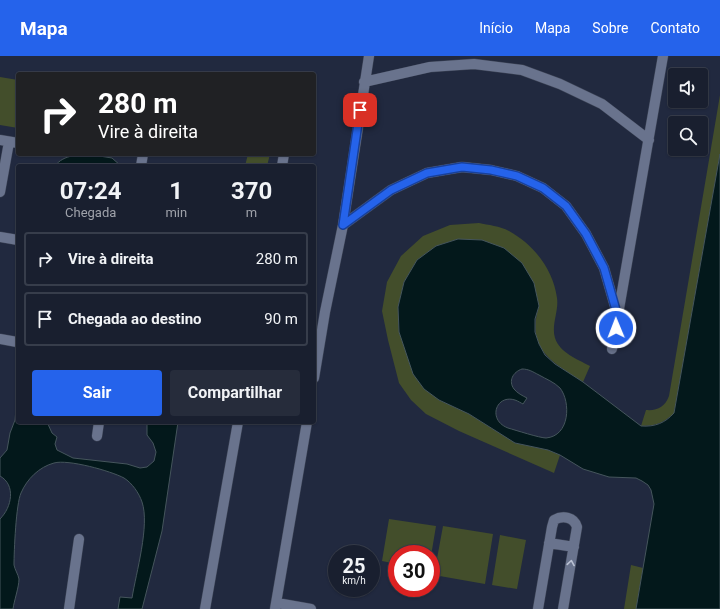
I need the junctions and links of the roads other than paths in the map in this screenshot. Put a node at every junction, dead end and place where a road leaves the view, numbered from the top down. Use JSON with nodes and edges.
{"nodes":[{"id":1,"x":369,"y":56,"type":"edge"},
{"id":2,"x":663,"y":56,"type":"edge"},
{"id":3,"x":364,"y":82,"type":"junction"},
{"id":4,"x":649,"y":140,"type":"junction"},
{"id":5,"x":9,"y":142,"type":"edge"},
{"id":6,"x":0,"y":192,"type":"edge"},
{"id":7,"x":343,"y":225,"type":"junction"},
{"id":8,"x":0,"y":237,"type":"edge"},
{"id":9,"x":16,"y":240,"type":"edge"},
{"id":10,"x":618,"y":317,"type":"junction"},
{"id":11,"x":0,"y":339,"type":"edge"},
{"id":12,"x":16,"y":342,"type":"edge"},
{"id":13,"x":612,"y":349,"type":"dead end"},
{"id":14,"x":316,"y":366,"type":"edge"},
{"id":15,"x":99,"y":424,"type":"edge"},
{"id":16,"x":238,"y":424,"type":"edge"},
{"id":17,"x":307,"y":424,"type":"edge"},
{"id":18,"x":97,"y":436,"type":"dead end"},
{"id":19,"x":79,"y":539,"type":"dead end"},
{"id":20,"x":549,"y":543,"type":"junction"},
{"id":21,"x":574,"y":546,"type":"junction"},
{"id":22,"x":276,"y":606,"type":"edge"},
{"id":23,"x":69,"y":609,"type":"edge"},
{"id":24,"x":206,"y":609,"type":"edge"},
{"id":25,"x":311,"y":609,"type":"edge"},
{"id":26,"x":538,"y":609,"type":"edge"},
{"id":27,"x":563,"y":609,"type":"edge"}],
"edges":[{"from":1,"to":3,"type":"street"},
{"from":2,"to":4,"type":"street"},
{"from":3,"to":4,"type":"street"},
{"from":3,"to":7,"type":"street"},
{"from":4,"to":10,"type":"street"},
{"from":5,"to":6,"type":"street"},
{"from":7,"to":10,"type":"street"},
{"from":7,"to":14,"type":"street"},
{"from":8,"to":9,"type":"street"},
{"from":10,"to":13,"type":"street"},
{"from":11,"to":12,"type":"street"},
{"from":15,"to":18,"type":"street"},
{"from":16,"to":24,"type":"street"},
{"from":17,"to":22,"type":"street"},
{"from":19,"to":23,"type":"street"},
{"from":20,"to":21,"type":"street"},
{"from":20,"to":21,"type":"street"},
{"from":20,"to":26,"type":"street"},
{"from":27,"to":21,"type":"street","one_way":true},
{"from":22,"to":25,"type":"street"}]}
